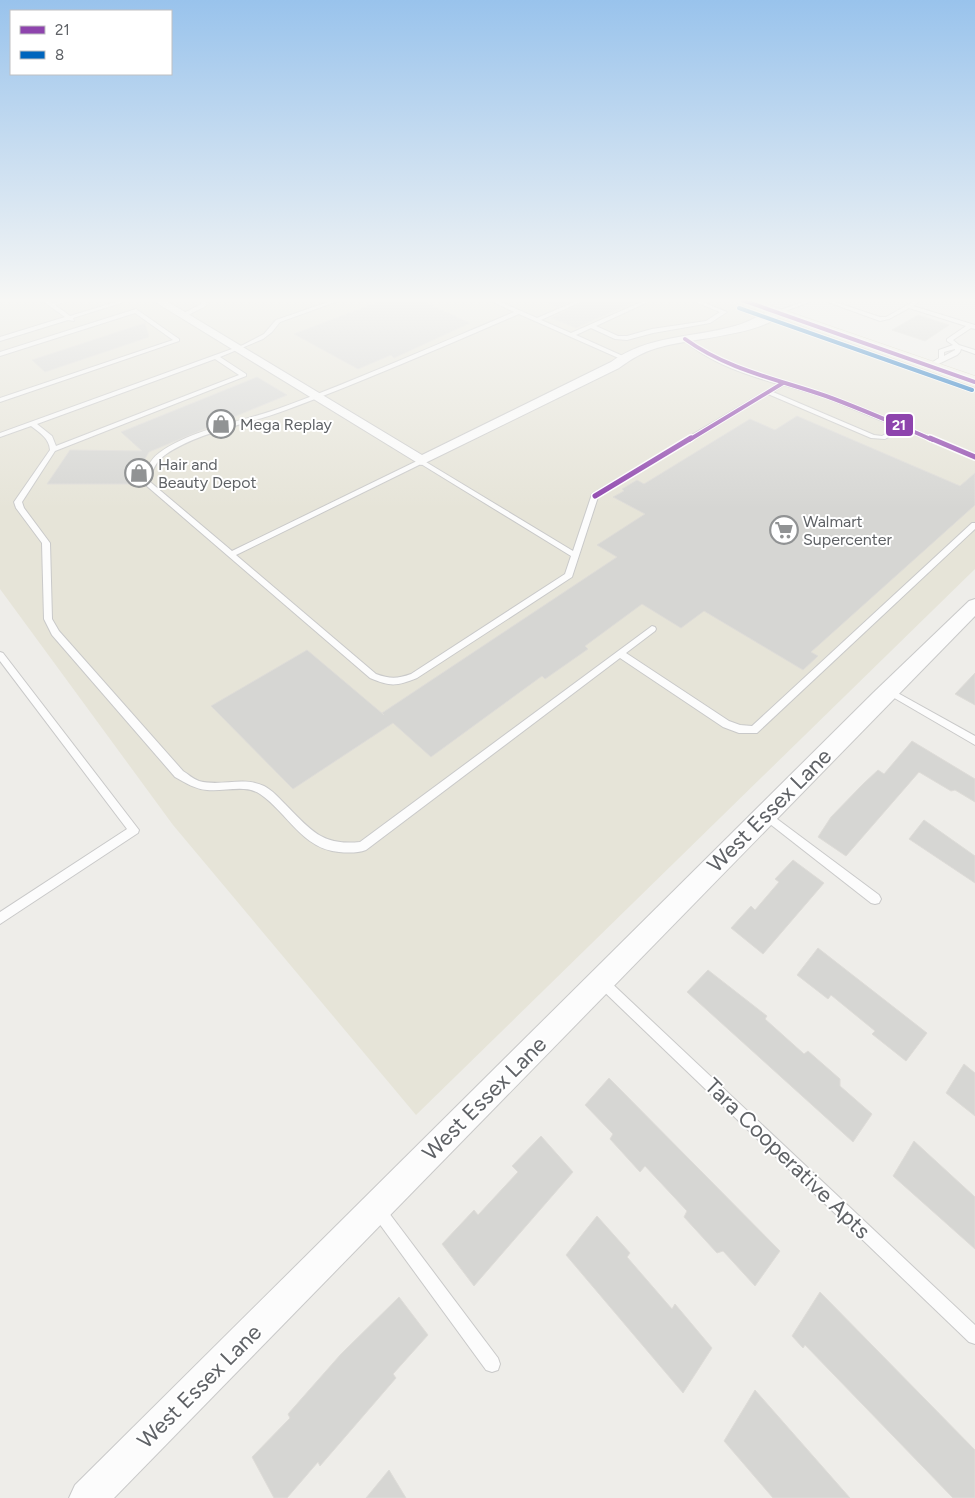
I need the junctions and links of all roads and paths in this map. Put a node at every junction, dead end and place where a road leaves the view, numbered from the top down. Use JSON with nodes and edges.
{"nodes":[{"id":1,"x":89,"y":370,"type":"edge"},
{"id":2,"x":180,"y":370,"type":"edge"},
{"id":3,"x":236,"y":370,"type":"edge"},
{"id":4,"x":273,"y":370,"type":"edge"},
{"id":5,"x":380,"y":370,"type":"edge"},
{"id":6,"x":603,"y":370,"type":"edge"},
{"id":7,"x":743,"y":370,"type":"edge"},
{"id":8,"x":951,"y":370,"type":"edge"},
{"id":9,"x":975,"y":382,"type":"edge"},
{"id":10,"x":783,"y":383,"type":"junction"},
{"id":11,"x":768,"y":392,"type":"junction"},
{"id":12,"x":315,"y":397,"type":"junction"},
{"id":13,"x":0,"y":400,"type":"edge"},
{"id":14,"x":32,"y":423,"type":"junction"},
{"id":15,"x":902,"y":427,"type":"junction"},
{"id":16,"x":0,"y":435,"type":"edge"},
{"id":17,"x":53,"y":450,"type":"junction"},
{"id":18,"x":975,"y":457,"type":"edge"},
{"id":19,"x":421,"y":461,"type":"junction"},
{"id":20,"x":975,"y":525,"type":"edge"},
{"id":21,"x":230,"y":554,"type":"junction"},
{"id":22,"x":576,"y":556,"type":"junction"},
{"id":23,"x":975,"y":605,"type":"edge"},
{"id":24,"x":652,"y":629,"type":"dead end"},
{"id":25,"x":0,"y":654,"type":"edge"},
{"id":26,"x":621,"y":654,"type":"junction"},
{"id":27,"x":884,"y":694,"type":"junction"},
{"id":28,"x":975,"y":741,"type":"edge"},
{"id":29,"x":765,"y":814,"type":"junction"},
{"id":30,"x":875,"y":899,"type":"dead end"},
{"id":31,"x":0,"y":919,"type":"edge"},
{"id":32,"x":600,"y":980,"type":"junction"},
{"id":33,"x":376,"y":1207,"type":"junction"},
{"id":34,"x":975,"y":1336,"type":"edge"},
{"id":35,"x":492,"y":1364,"type":"dead end"},
{"id":36,"x":88,"y":1498,"type":"edge"}],
"edges":[{"from":1,"to":13,"type":"lane"},
{"from":2,"to":14,"type":"lane"},
{"from":3,"to":17,"type":"lane"},
{"from":4,"to":12,"type":"street"},
{"from":5,"to":12,"type":"lane"},
{"from":6,"to":19,"type":"street"},
{"from":7,"to":10,"type":"lane"},
{"from":8,"to":9,"type":"main road"},
{"from":10,"to":11,"type":"lane"},
{"from":10,"to":15,"type":"lane"},
{"from":11,"to":15,"type":"lane"},
{"from":11,"to":22,"type":"lane"},
{"from":12,"to":19,"type":"street"},
{"from":12,"to":21,"type":"lane"},
{"from":14,"to":16,"type":"lane"},
{"from":14,"to":17,"type":"lane"},
{"from":15,"to":18,"type":"lane"},
{"from":17,"to":26,"type":"lane"},
{"from":19,"to":21,"type":"lane"},
{"from":19,"to":22,"type":"lane"},
{"from":20,"to":26,"type":"lane"},
{"from":21,"to":22,"type":"lane"},
{"from":23,"to":27,"type":"street","name":"West Essex Lane"},
{"from":24,"to":26,"type":"lane"},
{"from":25,"to":31,"type":"lane"},
{"from":27,"to":28,"type":"lane"},
{"from":27,"to":29,"type":"street","name":"West Essex Lane"},
{"from":29,"to":30,"type":"lane"},
{"from":29,"to":32,"type":"street","name":"West Essex Lane"},
{"from":32,"to":33,"type":"street","name":"West Essex Lane"},
{"from":32,"to":34,"type":"lane","name":"Tara Cooperative Apts"},
{"from":33,"to":35,"type":"lane"},
{"from":33,"to":36,"type":"street","name":"West Essex Lane"}]}
